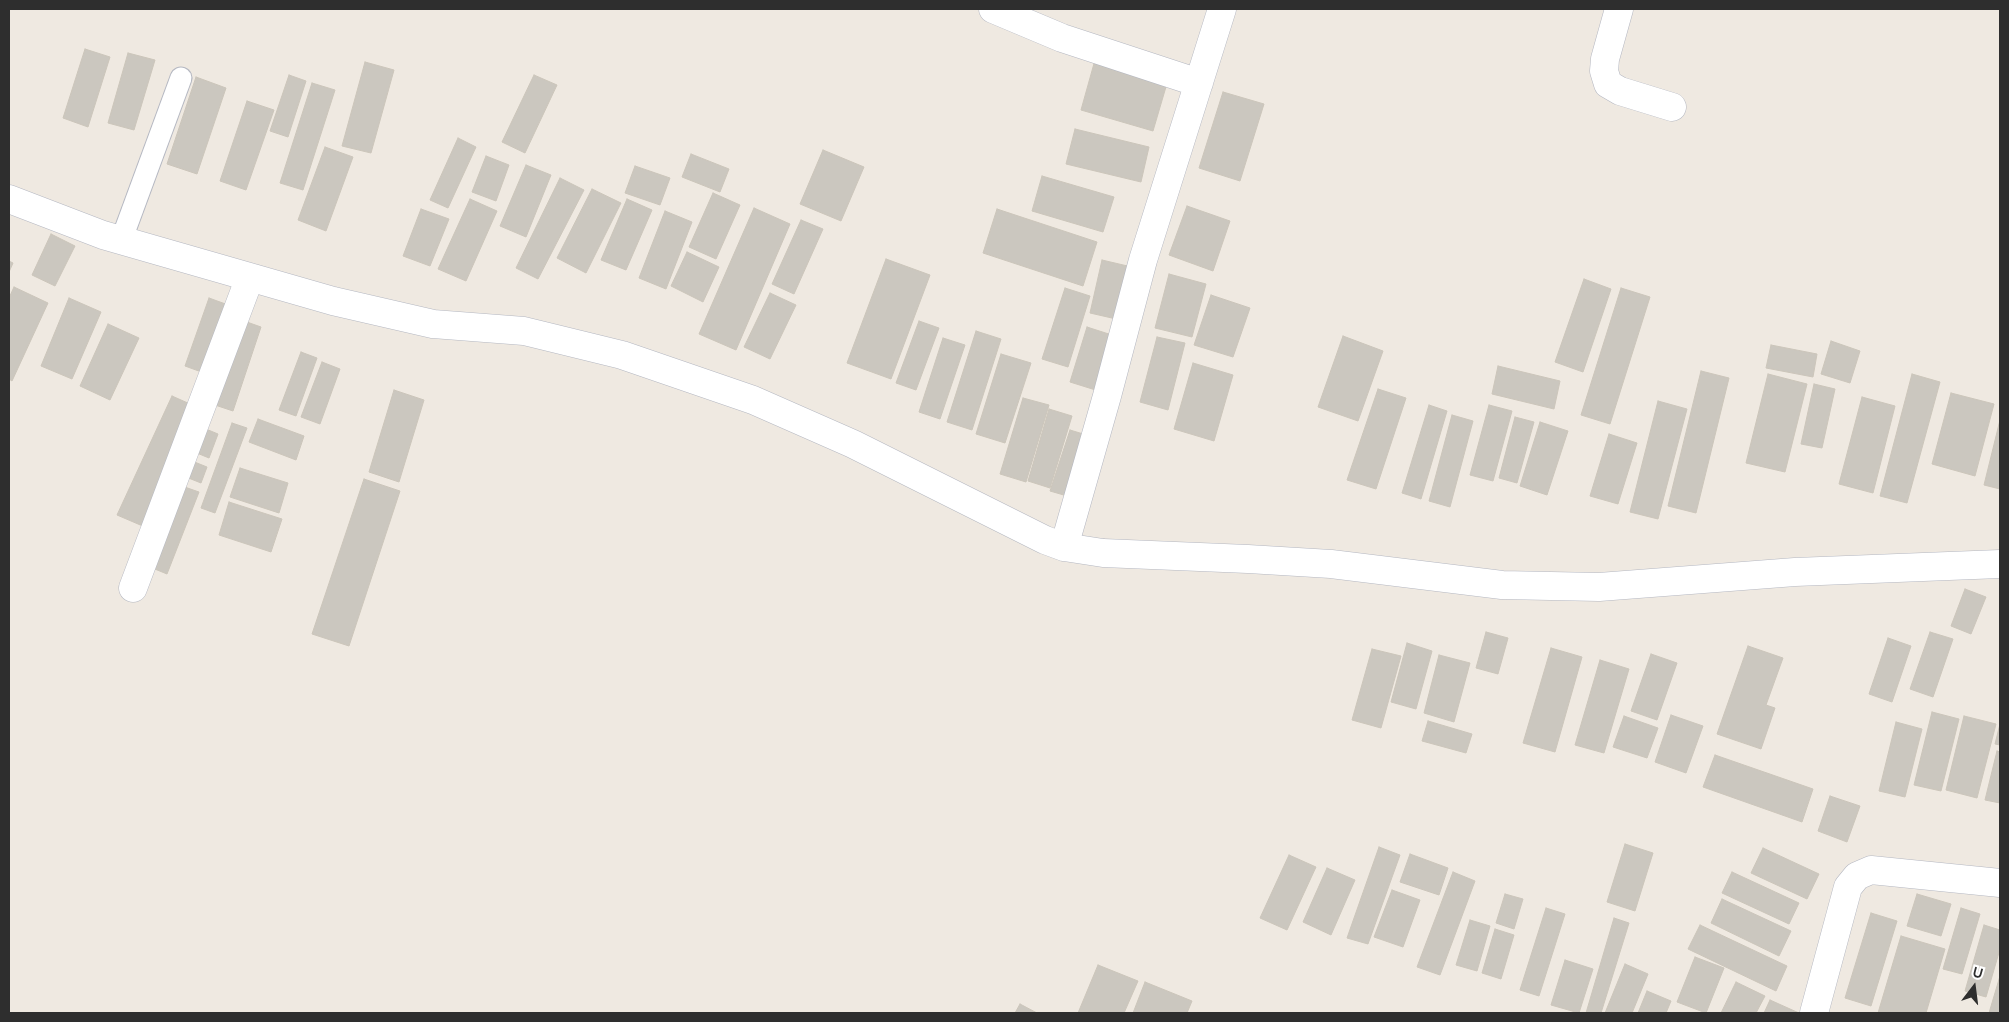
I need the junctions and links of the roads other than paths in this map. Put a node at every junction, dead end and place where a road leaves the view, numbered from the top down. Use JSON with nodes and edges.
{"nodes":[{"id":1,"x":993,"y":9,"type":"edge"},
{"id":2,"x":1222,"y":9,"type":"edge"},
{"id":3,"x":1619,"y":9,"type":"edge"},
{"id":4,"x":181,"y":78,"type":"dead end"},
{"id":5,"x":1199,"y":83,"type":"junction"},
{"id":6,"x":1672,"y":107,"type":"dead end"},
{"id":7,"x":9,"y":199,"type":"edge"},
{"id":8,"x":121,"y":241,"type":"junction"},
{"id":9,"x":250,"y":277,"type":"junction"},
{"id":10,"x":1064,"y":547,"type":"junction"},
{"id":11,"x":2000,"y":564,"type":"edge"},
{"id":12,"x":133,"y":588,"type":"dead end"},
{"id":13,"x":2000,"y":883,"type":"edge"},
{"id":14,"x":1814,"y":1013,"type":"edge"}],
"edges":[{"from":1,"to":5,"type":"street"},
{"from":2,"to":5,"type":"street"},
{"from":3,"to":6,"type":"street"},
{"from":4,"to":8,"type":"lane"},
{"from":5,"to":10,"type":"street"},
{"from":7,"to":8,"type":"street"},
{"from":8,"to":9,"type":"street"},
{"from":9,"to":10,"type":"street"},
{"from":9,"to":12,"type":"street"},
{"from":10,"to":11,"type":"street"},
{"from":13,"to":14,"type":"street"}]}
